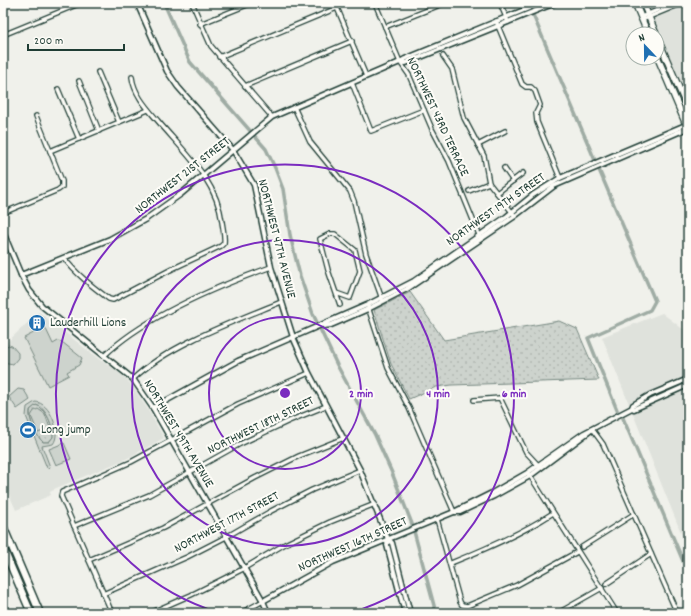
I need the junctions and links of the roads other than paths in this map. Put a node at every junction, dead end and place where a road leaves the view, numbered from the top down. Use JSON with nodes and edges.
{"nodes":[{"id":1,"x":81,"y":3,"type":"edge"},
{"id":2,"x":137,"y":3,"type":"edge"},
{"id":3,"x":192,"y":3,"type":"edge"},
{"id":4,"x":252,"y":3,"type":"edge"},
{"id":5,"x":335,"y":3,"type":"edge"},
{"id":6,"x":375,"y":3,"type":"edge"},
{"id":7,"x":445,"y":3,"type":"edge"},
{"id":8,"x":500,"y":3,"type":"edge"},
{"id":9,"x":541,"y":3,"type":"edge"},
{"id":10,"x":555,"y":3,"type":"edge"},
{"id":11,"x":635,"y":3,"type":"edge"},
{"id":12,"x":643,"y":3,"type":"edge"},
{"id":13,"x":674,"y":3,"type":"edge"},
{"id":14,"x":683,"y":3,"type":"edge"},
{"id":15,"x":337,"y":8,"type":"junction"},
{"id":16,"x":648,"y":16,"type":"junction"},
{"id":17,"x":641,"y":19,"type":"junction"},
{"id":18,"x":507,"y":20,"type":"junction"},
{"id":19,"x":200,"y":24,"type":"junction"},
{"id":20,"x":497,"y":24,"type":"junction"},
{"id":21,"x":644,"y":26,"type":"edge"},
{"id":22,"x":652,"y":26,"type":"edge"},
{"id":23,"x":385,"y":27,"type":"junction"},
{"id":24,"x":3,"y":35,"type":"edge"},
{"id":25,"x":352,"y":41,"type":"junction"},
{"id":26,"x":443,"y":56,"type":"dead end"},
{"id":27,"x":665,"y":56,"type":"edge"},
{"id":28,"x":219,"y":57,"type":"junction"},
{"id":29,"x":400,"y":62,"type":"junction"},
{"id":30,"x":661,"y":66,"type":"edge"},
{"id":31,"x":98,"y":72,"type":"dead end"},
{"id":32,"x":366,"y":76,"type":"junction"},
{"id":33,"x":132,"y":77,"type":"dead end"},
{"id":34,"x":78,"y":81,"type":"dead end"},
{"id":35,"x":352,"y":83,"type":"junction"},
{"id":36,"x":245,"y":86,"type":"junction"},
{"id":37,"x":58,"y":89,"type":"dead end"},
{"id":38,"x":294,"y":107,"type":"junction"},
{"id":39,"x":688,"y":109,"type":"edge"},
{"id":40,"x":148,"y":110,"type":"junction"},
{"id":41,"x":424,"y":110,"type":"junction"},
{"id":42,"x":36,"y":116,"type":"dead end"},
{"id":43,"x":272,"y":117,"type":"junction"},
{"id":44,"x":119,"y":122,"type":"junction"},
{"id":45,"x":688,"y":127,"type":"edge"},
{"id":46,"x":99,"y":130,"type":"junction"},
{"id":47,"x":505,"y":131,"type":"dead end"},
{"id":48,"x":79,"y":139,"type":"junction"},
{"id":49,"x":478,"y":145,"type":"junction"},
{"id":50,"x":233,"y":150,"type":"junction"},
{"id":51,"x":50,"y":151,"type":"junction"},
{"id":52,"x":589,"y":167,"type":"junction"},
{"id":53,"x":504,"y":168,"type":"dead end"},
{"id":54,"x":523,"y":173,"type":"dead end"},
{"id":55,"x":205,"y":175,"type":"junction"},
{"id":56,"x":560,"y":178,"type":"junction"},
{"id":57,"x":513,"y":181,"type":"junction"},
{"id":58,"x":489,"y":183,"type":"junction"},
{"id":59,"x":469,"y":192,"type":"dead end"},
{"id":60,"x":497,"y":193,"type":"junction"},
{"id":61,"x":3,"y":213,"type":"edge"},
{"id":62,"x":513,"y":214,"type":"junction"},
{"id":63,"x":3,"y":232,"type":"edge"},
{"id":64,"x":480,"y":237,"type":"junction"},
{"id":65,"x":366,"y":253,"type":"junction"},
{"id":66,"x":356,"y":255,"type":"junction"},
{"id":67,"x":64,"y":258,"type":"junction"},
{"id":68,"x":271,"y":267,"type":"junction"},
{"id":69,"x":21,"y":275,"type":"junction"},
{"id":70,"x":336,"y":293,"type":"junction"},
{"id":71,"x":382,"y":300,"type":"junction"},
{"id":72,"x":281,"y":302,"type":"junction"},
{"id":73,"x":340,"y":305,"type":"dead end"},
{"id":74,"x":368,"y":307,"type":"junction"},
{"id":75,"x":294,"y":337,"type":"junction"},
{"id":76,"x":104,"y":355,"type":"junction"},
{"id":77,"x":309,"y":373,"type":"junction"},
{"id":78,"x":132,"y":379,"type":"junction"},
{"id":79,"x":688,"y":379,"type":"edge"},
{"id":80,"x":688,"y":385,"type":"edge"},
{"id":81,"x":474,"y":400,"type":"dead end"},
{"id":82,"x":326,"y":406,"type":"junction"},
{"id":83,"x":153,"y":408,"type":"junction"},
{"id":84,"x":632,"y":408,"type":"junction"},
{"id":85,"x":592,"y":429,"type":"junction"},
{"id":86,"x":344,"y":438,"type":"junction"},
{"id":87,"x":172,"y":441,"type":"junction"},
{"id":88,"x":539,"y":467,"type":"junction"},
{"id":89,"x":360,"y":470,"type":"junction"},
{"id":90,"x":190,"y":473,"type":"junction"},
{"id":91,"x":529,"y":474,"type":"junction"},
{"id":92,"x":375,"y":504,"type":"junction"},
{"id":93,"x":208,"y":505,"type":"junction"},
{"id":94,"x":454,"y":512,"type":"junction"},
{"id":95,"x":553,"y":512,"type":"junction"},
{"id":96,"x":634,"y":514,"type":"junction"},
{"id":97,"x":437,"y":519,"type":"junction"},
{"id":98,"x":3,"y":526,"type":"edge"},
{"id":99,"x":74,"y":526,"type":"junction"},
{"id":100,"x":226,"y":537,"type":"junction"},
{"id":101,"x":388,"y":539,"type":"junction"},
{"id":102,"x":582,"y":547,"type":"dead end"},
{"id":103,"x":3,"y":548,"type":"edge"},
{"id":104,"x":577,"y":552,"type":"junction"},
{"id":105,"x":652,"y":554,"type":"junction"},
{"id":106,"x":89,"y":560,"type":"junction"},
{"id":107,"x":451,"y":563,"type":"junction"},
{"id":108,"x":244,"y":569,"type":"junction"},
{"id":109,"x":397,"y":571,"type":"junction"},
{"id":110,"x":606,"y":584,"type":"dead end"},
{"id":111,"x":602,"y":588,"type":"junction"},
{"id":112,"x":103,"y":594,"type":"junction"},
{"id":113,"x":263,"y":601,"type":"junction"},
{"id":114,"x":31,"y":613,"type":"edge"},
{"id":115,"x":40,"y":613,"type":"edge"},
{"id":116,"x":112,"y":613,"type":"edge"},
{"id":117,"x":150,"y":613,"type":"edge"},
{"id":118,"x":240,"y":613,"type":"edge"},
{"id":119,"x":268,"y":613,"type":"edge"},
{"id":120,"x":405,"y":613,"type":"edge"},
{"id":121,"x":410,"y":613,"type":"edge"},
{"id":122,"x":558,"y":613,"type":"edge"},
{"id":123,"x":617,"y":613,"type":"edge"},
{"id":124,"x":677,"y":613,"type":"edge"}],
"edges":[{"from":1,"to":24,"type":"street"},
{"from":2,"to":50,"type":"street","name":"NORTHWEST 47TH AVENUE"},
{"from":3,"to":19,"type":"street"},
{"from":4,"to":19,"type":"street"},
{"from":5,"to":15,"type":"street"},
{"from":6,"to":23,"type":"street","name":"NORTHWEST 43RD TERRACE"},
{"from":7,"to":23,"type":"street"},
{"from":8,"to":18,"type":"street"},
{"from":9,"to":18,"type":"street","name":"NORTHWEST 21ST STREET"},
{"from":10,"to":18,"type":"street","name":"NORTHWEST 21ST STREET"},
{"from":11,"to":17,"type":"main road"},
{"from":12,"to":16,"type":"main road"},
{"from":13,"to":16,"type":"street"},
{"from":14,"to":16,"type":"street"},
{"from":15,"to":25,"type":"street"},
{"from":15,"to":28,"type":"street"},
{"from":16,"to":17,"type":"street"},
{"from":16,"to":22,"type":"main road"},
{"from":17,"to":21,"type":"main road"},
{"from":18,"to":20,"type":"street","name":"NORTHWEST 21ST STREET"},
{"from":19,"to":28,"type":"street"},
{"from":20,"to":29,"type":"street","name":"NORTHWEST 21ST STREET"},
{"from":20,"to":56,"type":"street"},
{"from":23,"to":29,"type":"street","name":"NORTHWEST 43RD TERRACE"},
{"from":25,"to":32,"type":"street"},
{"from":25,"to":36,"type":"street"},
{"from":26,"to":49,"type":"street"},
{"from":27,"to":39,"type":"main road"},
{"from":28,"to":36,"type":"street"},
{"from":29,"to":32,"type":"street","name":"NORTHWEST 21ST STREET"},
{"from":29,"to":41,"type":"street","name":"NORTHWEST 43RD TERRACE"},
{"from":30,"to":45,"type":"main road"},
{"from":31,"to":44,"type":"street"},
{"from":32,"to":35,"type":"street","name":"NORTHWEST 21ST STREET"},
{"from":33,"to":40,"type":"street"},
{"from":34,"to":46,"type":"street"},
{"from":35,"to":38,"type":"street","name":"NORTHWEST 21ST STREET"},
{"from":35,"to":41,"type":"street"},
{"from":36,"to":43,"type":"street"},
{"from":37,"to":48,"type":"street"},
{"from":38,"to":43,"type":"street","name":"NORTHWEST 21ST STREET"},
{"from":38,"to":65,"type":"street"},
{"from":40,"to":44,"type":"street"},
{"from":40,"to":55,"type":"street"},
{"from":41,"to":64,"type":"street","name":"NORTHWEST 43RD TERRACE"},
{"from":42,"to":51,"type":"street"},
{"from":43,"to":50,"type":"street","name":"NORTHWEST 21ST STREET"},
{"from":44,"to":46,"type":"street"},
{"from":45,"to":52,"type":"street","name":"NORTHWEST 19TH STREET"},
{"from":46,"to":48,"type":"street"},
{"from":47,"to":49,"type":"street","name":"NORTHWEST 43RD TERRACE"},
{"from":48,"to":51,"type":"street"},
{"from":49,"to":58,"type":"street"},
{"from":50,"to":55,"type":"street","name":"NORTHWEST 21ST STREET"},
{"from":50,"to":68,"type":"street","name":"NORTHWEST 47TH AVENUE"},
{"from":51,"to":61,"type":"street"},
{"from":52,"to":56,"type":"street","name":"NORTHWEST 19TH STREET"},
{"from":52,"to":62,"type":"street","name":"NORTHWEST 19TH STREET"},
{"from":53,"to":57,"type":"street","name":"NORTHWEST 19TH STREET"},
{"from":54,"to":57,"type":"street","name":"NORTHWEST 19TH STREET"},
{"from":55,"to":67,"type":"street","name":"NORTHWEST 21ST STREET"},
{"from":55,"to":67,"type":"street"},
{"from":56,"to":62,"type":"street","name":"NORTHWEST 19TH STREET"},
{"from":57,"to":60,"type":"street","name":"NORTHWEST 19TH STREET"},
{"from":58,"to":59,"type":"street","name":"NORTHWEST 19TH STREET"},
{"from":58,"to":60,"type":"street"},
{"from":60,"to":62,"type":"street"},
{"from":62,"to":64,"type":"street","name":"NORTHWEST 19TH STREET"},
{"from":63,"to":69,"type":"street","name":"NORTHWEST 49TH AVENUE"},
{"from":64,"to":71,"type":"street","name":"NORTHWEST 19TH STREET"},
{"from":65,"to":66,"type":"street"},
{"from":65,"to":71,"type":"street"},
{"from":66,"to":70,"type":"street"},
{"from":66,"to":70,"type":"street"},
{"from":67,"to":69,"type":"street","name":"NORTHWEST 21ST STREET"},
{"from":68,"to":72,"type":"street","name":"NORTHWEST 47TH AVENUE"},
{"from":68,"to":76,"type":"street"},
{"from":69,"to":76,"type":"street","name":"NORTHWEST 49TH AVENUE"},
{"from":70,"to":73,"type":"street"},
{"from":71,"to":74,"type":"street","name":"NORTHWEST 19TH STREET"},
{"from":72,"to":75,"type":"street","name":"NORTHWEST 47TH AVENUE"},
{"from":72,"to":78,"type":"street"},
{"from":74,"to":75,"type":"street","name":"NORTHWEST 19TH STREET"},
{"from":74,"to":94,"type":"street"},
{"from":75,"to":77,"type":"street","name":"NORTHWEST 47TH AVENUE"},
{"from":75,"to":83,"type":"street","name":"NORTHWEST 19TH STREET"},
{"from":76,"to":78,"type":"street","name":"NORTHWEST 49TH AVENUE"},
{"from":77,"to":82,"type":"street","name":"NORTHWEST 47TH AVENUE"},
{"from":77,"to":87,"type":"street"},
{"from":78,"to":83,"type":"street","name":"NORTHWEST 49TH AVENUE"},
{"from":79,"to":84,"type":"street","name":"NORTHWEST 16TH STREET"},
{"from":80,"to":84,"type":"street","name":"NORTHWEST 16TH STREET"},
{"from":81,"to":88,"type":"street"},
{"from":82,"to":86,"type":"street","name":"NORTHWEST 47TH AVENUE"},
{"from":82,"to":90,"type":"street","name":"NORTHWEST 18TH STREET"},
{"from":83,"to":87,"type":"street","name":"NORTHWEST 49TH AVENUE"},
{"from":84,"to":85,"type":"street","name":"NORTHWEST 16TH STREET"},
{"from":85,"to":88,"type":"street","name":"NORTHWEST 16TH STREET"},
{"from":85,"to":96,"type":"street"},
{"from":86,"to":89,"type":"street","name":"NORTHWEST 47TH AVENUE"},
{"from":86,"to":93,"type":"street"},
{"from":87,"to":90,"type":"street","name":"NORTHWEST 49TH AVENUE"},
{"from":87,"to":99,"type":"street"},
{"from":88,"to":91,"type":"street","name":"NORTHWEST 16TH STREET"},
{"from":89,"to":92,"type":"street","name":"NORTHWEST 47TH AVENUE"},
{"from":89,"to":100,"type":"street","name":"NORTHWEST 17TH STREET"},
{"from":90,"to":93,"type":"street","name":"NORTHWEST 49TH AVENUE"},
{"from":90,"to":99,"type":"street","name":"NORTHWEST 18TH STREET"},
{"from":91,"to":94,"type":"street","name":"NORTHWEST 16TH STREET"},
{"from":91,"to":95,"type":"street"},
{"from":92,"to":101,"type":"street","name":"NORTHWEST 47TH AVENUE"},
{"from":92,"to":108,"type":"street"},
{"from":93,"to":100,"type":"street","name":"NORTHWEST 49TH AVENUE"},
{"from":93,"to":106,"type":"street"},
{"from":94,"to":97,"type":"street","name":"NORTHWEST 16TH STREET"},
{"from":95,"to":104,"type":"street"},
{"from":95,"to":107,"type":"street"},
{"from":96,"to":102,"type":"street"},
{"from":96,"to":105,"type":"street"},
{"from":97,"to":101,"type":"street","name":"NORTHWEST 16TH STREET"},
{"from":97,"to":107,"type":"street"},
{"from":98,"to":115,"type":"highway"},
{"from":99,"to":106,"type":"street"},
{"from":100,"to":108,"type":"street","name":"NORTHWEST 49TH AVENUE"},
{"from":100,"to":112,"type":"street","name":"NORTHWEST 17TH STREET"},
{"from":101,"to":109,"type":"street","name":"NORTHWEST 47TH AVENUE"},
{"from":101,"to":113,"type":"street","name":"NORTHWEST 16TH STREET"},
{"from":103,"to":114,"type":"highway"},
{"from":104,"to":107,"type":"street"},
{"from":104,"to":111,"type":"street"},
{"from":105,"to":110,"type":"street"},
{"from":105,"to":124,"type":"street"},
{"from":106,"to":112,"type":"street"},
{"from":108,"to":113,"type":"street","name":"NORTHWEST 49TH AVENUE"},
{"from":108,"to":117,"type":"street"},
{"from":109,"to":120,"type":"street","name":"NORTHWEST 47TH AVENUE"},
{"from":109,"to":121,"type":"street","name":"NORTHWEST 47TH AVENUE"},
{"from":111,"to":122,"type":"street"},
{"from":111,"to":123,"type":"street"},
{"from":112,"to":116,"type":"street"},
{"from":113,"to":118,"type":"street","name":"NORTHWEST 16TH STREET"},
{"from":113,"to":119,"type":"street","name":"NORTHWEST 49TH AVENUE"}]}
